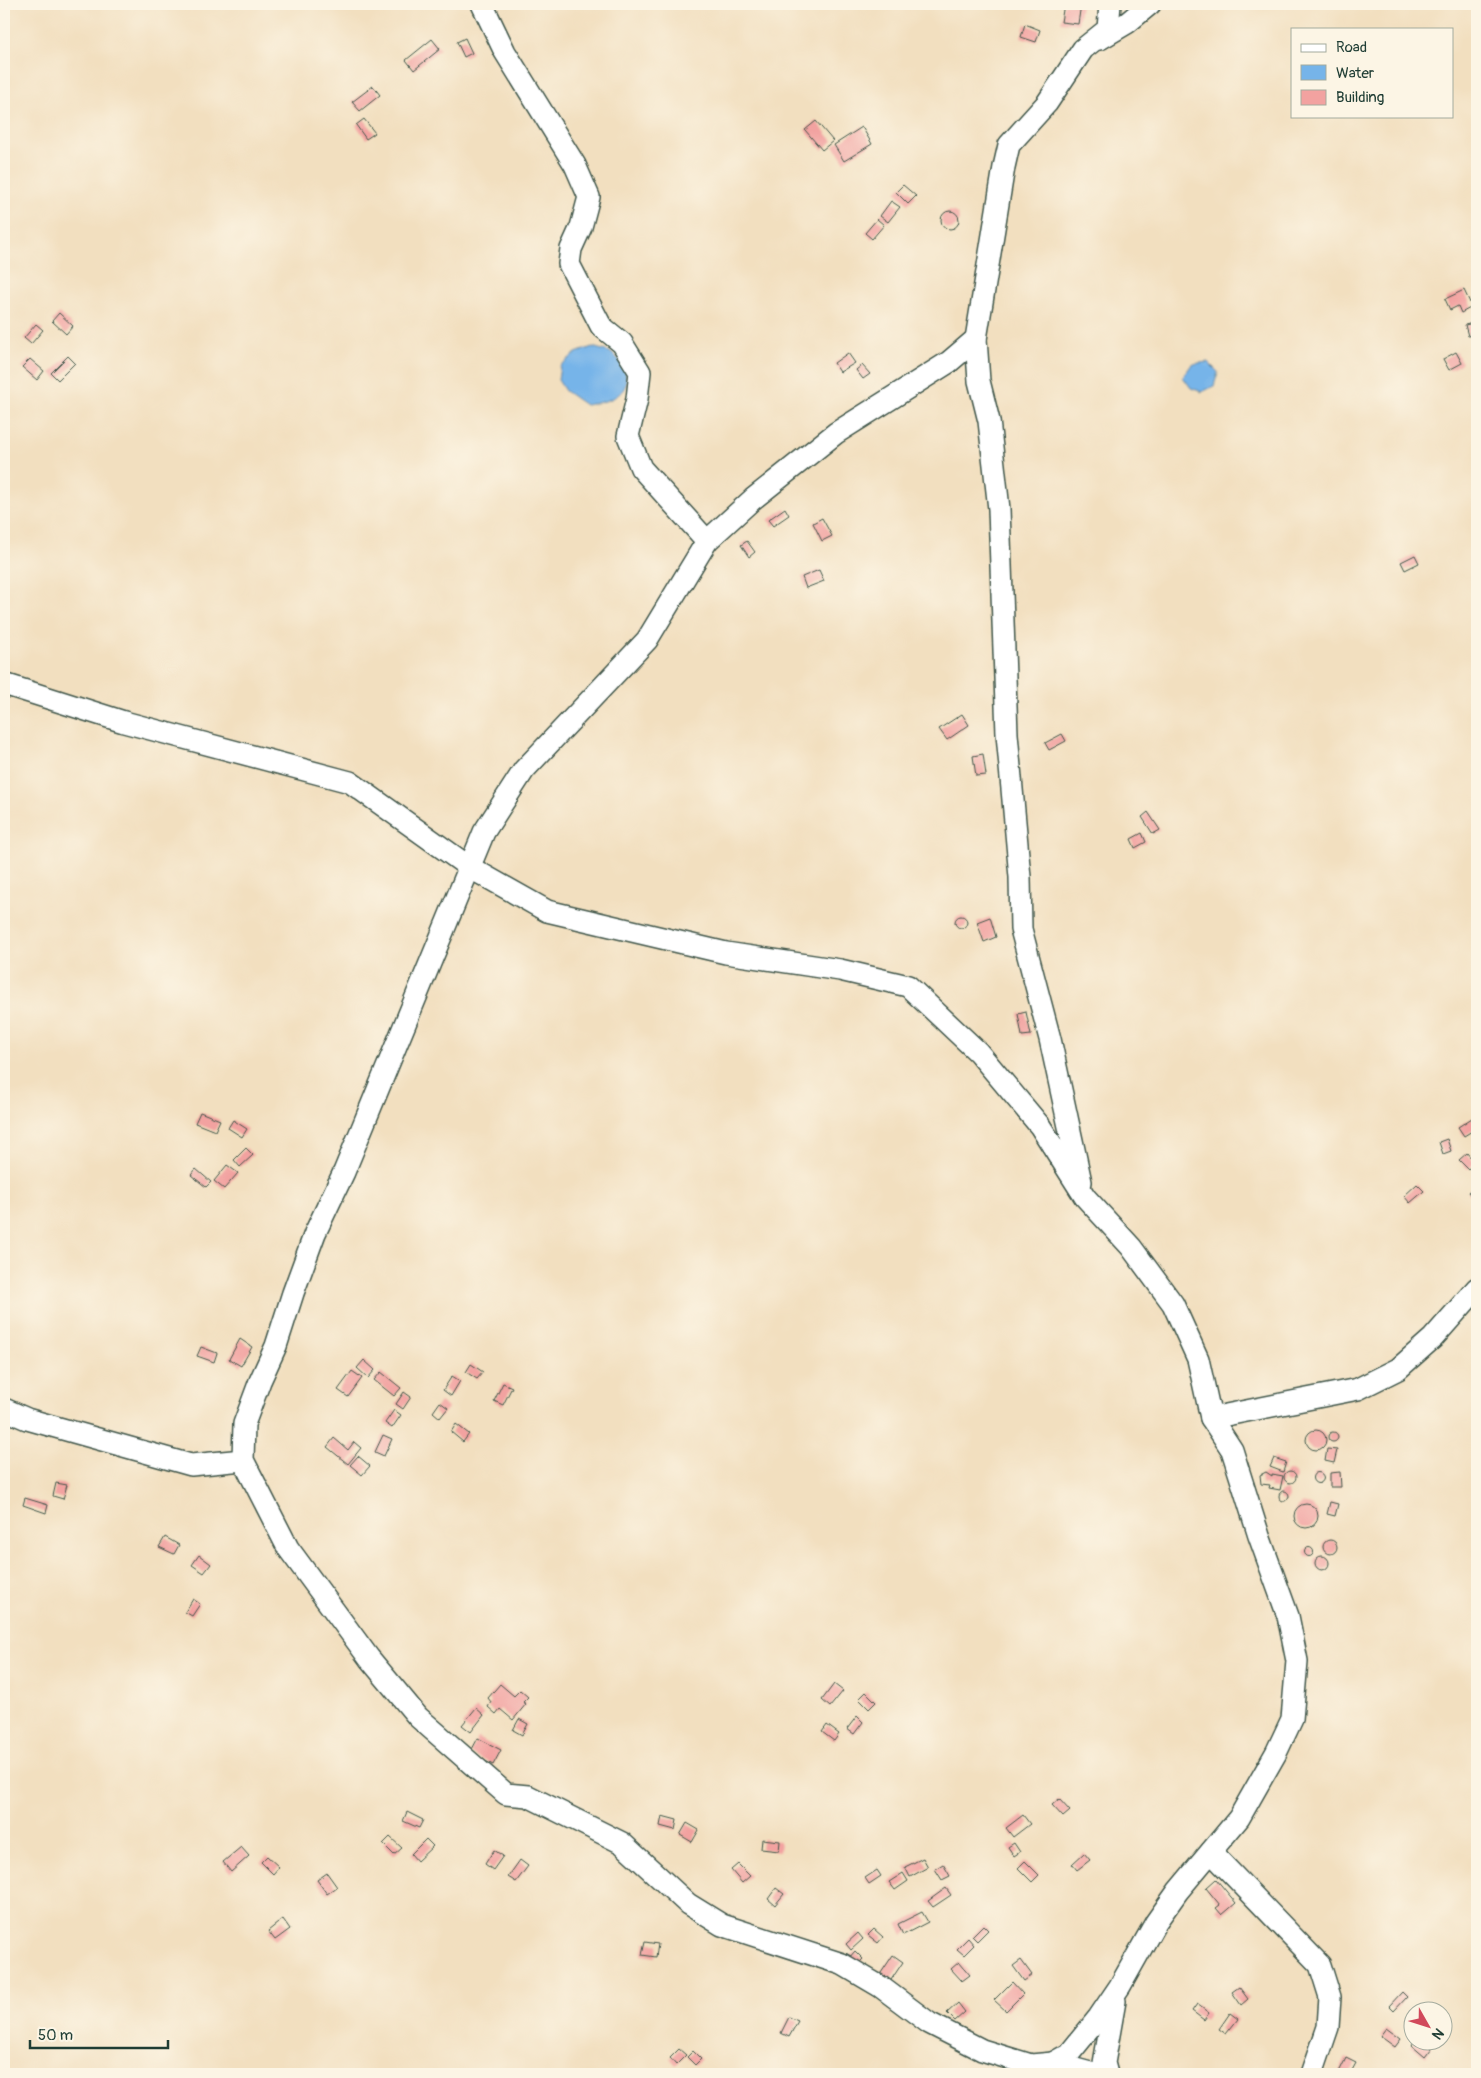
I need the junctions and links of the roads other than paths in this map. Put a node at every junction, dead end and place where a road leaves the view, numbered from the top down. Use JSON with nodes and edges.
{"nodes":[{"id":1,"x":482,"y":4,"type":"edge"},
{"id":2,"x":1110,"y":4,"type":"edge"},
{"id":3,"x":1150,"y":4,"type":"edge"},
{"id":4,"x":1083,"y":49,"type":"junction"},
{"id":5,"x":976,"y":339,"type":"junction"},
{"id":6,"x":707,"y":541,"type":"junction"},
{"id":7,"x":4,"y":684,"type":"edge"},
{"id":8,"x":469,"y":867,"type":"junction"},
{"id":9,"x":1085,"y":1197,"type":"junction"},
{"id":10,"x":1477,"y":1288,"type":"edge"},
{"id":11,"x":4,"y":1409,"type":"edge"},
{"id":12,"x":1211,"y":1418,"type":"junction"},
{"id":13,"x":243,"y":1460,"type":"junction"},
{"id":14,"x":1211,"y":1852,"type":"junction"},
{"id":15,"x":1120,"y":1986,"type":"junction"},
{"id":16,"x":1048,"y":2069,"type":"edge"},
{"id":17,"x":1094,"y":2074,"type":"edge"},
{"id":18,"x":1107,"y":2074,"type":"edge"},
{"id":19,"x":1312,"y":2074,"type":"edge"}],
"edges":[{"from":1,"to":6,"type":"street"},
{"from":2,"to":4,"type":"street"},
{"from":3,"to":4,"type":"street"},
{"from":4,"to":5,"type":"street"},
{"from":5,"to":6,"type":"street"},
{"from":5,"to":9,"type":"street"},
{"from":6,"to":8,"type":"street"},
{"from":7,"to":8,"type":"street"},
{"from":8,"to":9,"type":"street"},
{"from":8,"to":13,"type":"street"},
{"from":9,"to":12,"type":"street"},
{"from":10,"to":12,"type":"street"},
{"from":11,"to":13,"type":"street"},
{"from":12,"to":14,"type":"street"},
{"from":13,"to":16,"type":"street"},
{"from":14,"to":15,"type":"street"},
{"from":14,"to":19,"type":"street"},
{"from":15,"to":16,"type":"street"},
{"from":15,"to":18,"type":"street"},
{"from":16,"to":17,"type":"street"}]}
